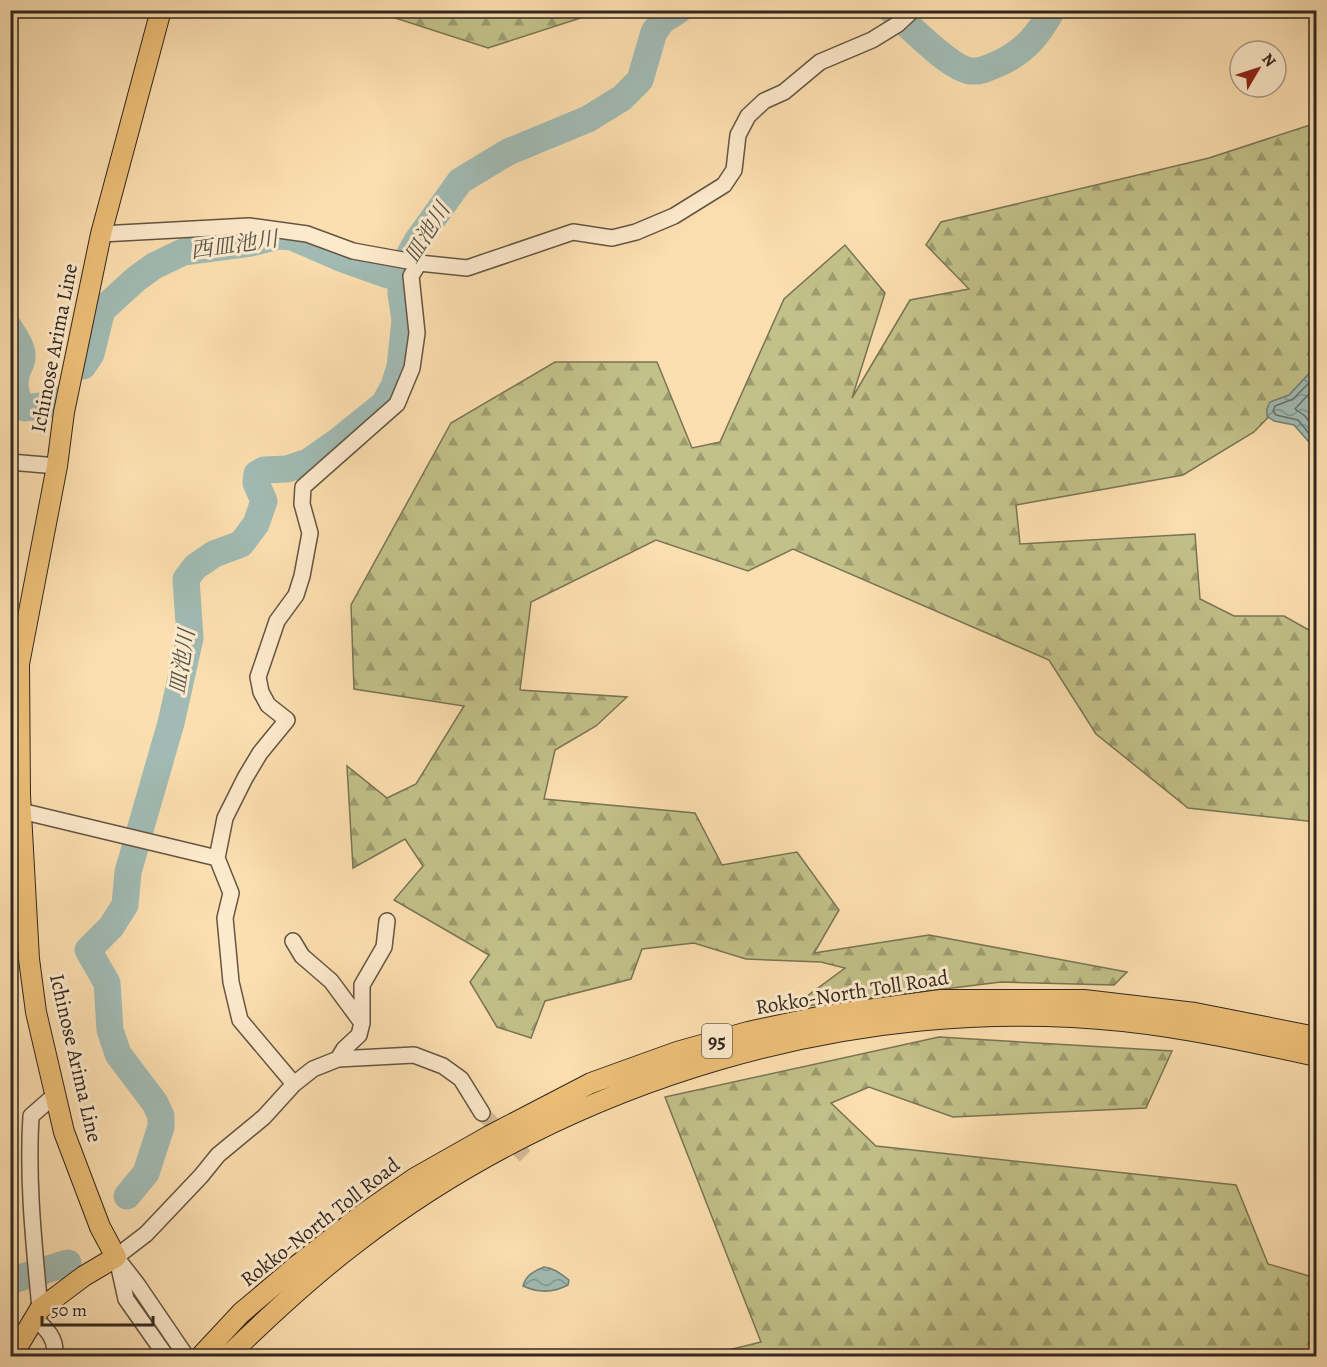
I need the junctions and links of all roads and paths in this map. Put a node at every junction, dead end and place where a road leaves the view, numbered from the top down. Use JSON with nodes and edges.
{"nodes":[{"id":1,"x":161,"y":10,"type":"edge"},
{"id":2,"x":912,"y":11,"type":"edge"},
{"id":3,"x":101,"y":234,"type":"junction"},
{"id":4,"x":417,"y":263,"type":"junction"},
{"id":5,"x":10,"y":462,"type":"edge"},
{"id":6,"x":57,"y":466,"type":"junction"},
{"id":7,"x":21,"y":811,"type":"junction"},
{"id":8,"x":217,"y":858,"type":"junction"},
{"id":9,"x":387,"y":921,"type":"dead end"},
{"id":10,"x":293,"y":941,"type":"dead end"},
{"id":11,"x":362,"y":1023,"type":"junction"},
{"id":12,"x":1317,"y":1037,"type":"edge"},
{"id":13,"x":1317,"y":1056,"type":"edge"},
{"id":14,"x":338,"y":1059,"type":"junction"},
{"id":15,"x":294,"y":1084,"type":"junction"},
{"id":16,"x":55,"y":1095,"type":"junction"},
{"id":17,"x":482,"y":1113,"type":"tunnel mouth"},
{"id":18,"x":116,"y":1257,"type":"junction"},
{"id":19,"x":38,"y":1314,"type":"junction"},
{"id":20,"x":197,"y":1355,"type":"edge"},
{"id":21,"x":12,"y":1356,"type":"edge"},
{"id":22,"x":54,"y":1356,"type":"edge"},
{"id":23,"x":166,"y":1356,"type":"edge"},
{"id":24,"x":228,"y":1356,"type":"edge"}],
"edges":[{"from":1,"to":3,"type":"main road","name":"Ichinose Arima Line"},
{"from":2,"to":4,"type":"street"},
{"from":3,"to":4,"type":"street"},
{"from":3,"to":6,"type":"main road","name":"Ichinose Arima Line"},
{"from":4,"to":8,"type":"street"},
{"from":5,"to":6,"type":"street"},
{"from":6,"to":7,"type":"main road","name":"Ichinose Arima Line"},
{"from":7,"to":8,"type":"street"},
{"from":7,"to":16,"type":"main road","name":"Ichinose Arima Line"},
{"from":8,"to":15,"type":"street"},
{"from":9,"to":11,"type":"street"},
{"from":10,"to":11,"type":"street"},
{"from":11,"to":14,"type":"street"},
{"from":12,"to":20,"type":"main road","name":"Rokko-North Toll Road","number":"95"},
{"from":13,"to":24,"type":"main road","name":"Rokko-North Toll Road","number":"95"},
{"from":14,"to":15,"type":"street"},
{"from":14,"to":17,"type":"street"},
{"from":15,"to":18,"type":"street"},
{"from":16,"to":18,"type":"main road","name":"Ichinose Arima Line"},
{"from":16,"to":19,"type":"street"},
{"from":18,"to":19,"type":"main road"},
{"from":18,"to":20,"type":"street"},
{"from":18,"to":23,"type":"street"},
{"from":19,"to":21,"type":"main road"},
{"from":19,"to":22,"type":"street"}]}
